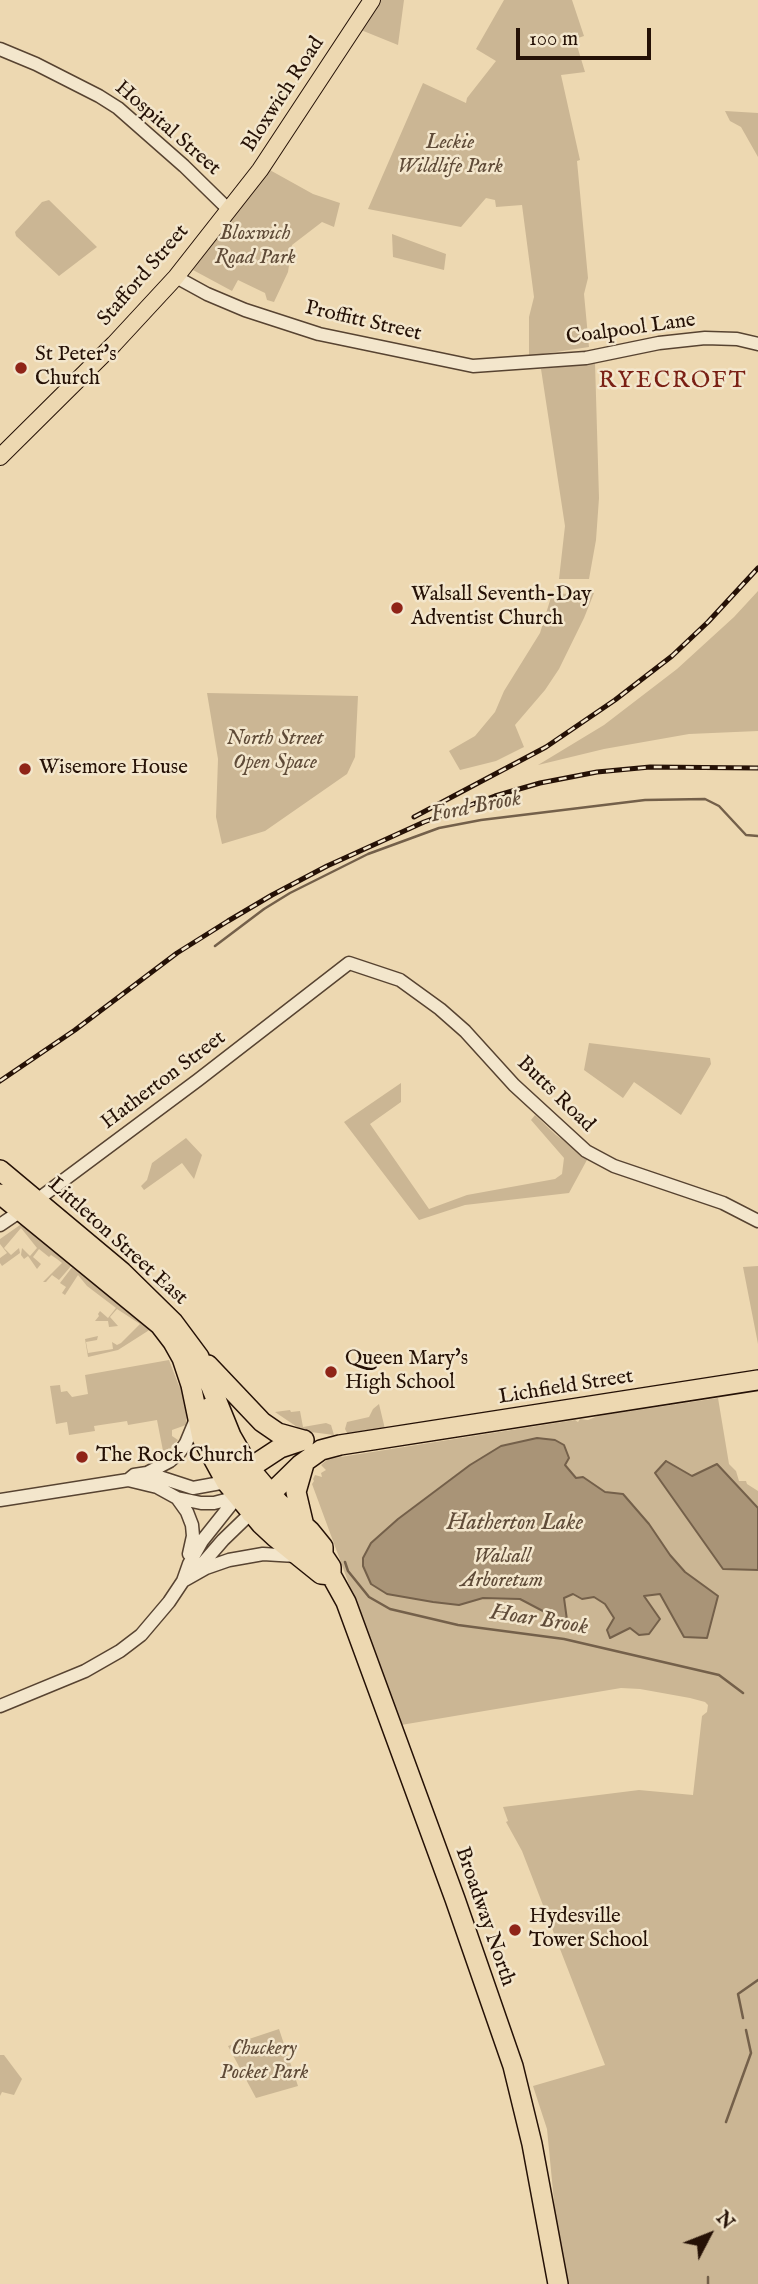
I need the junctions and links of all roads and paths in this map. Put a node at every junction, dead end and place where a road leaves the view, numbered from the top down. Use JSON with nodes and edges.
{"nodes":[{"id":1,"x":372,"y":0,"type":"edge"},
{"id":2,"x":0,"y":49,"type":"edge"},
{"id":3,"x":228,"y":209,"type":"junction"},
{"id":4,"x":176,"y":277,"type":"junction"},
{"id":5,"x":758,"y":344,"type":"edge"},
{"id":6,"x":551,"y":361,"type":"joint"},
{"id":7,"x":0,"y":457,"type":"edge"},
{"id":8,"x":349,"y":963,"type":"joint"},
{"id":9,"x":0,"y":1170,"type":"edge"},
{"id":10,"x":0,"y":1194,"type":"edge"},
{"id":11,"x":30,"y":1206,"type":"junction"},
{"id":12,"x":758,"y":1221,"type":"edge"},
{"id":13,"x":0,"y":1225,"type":"edge"},
{"id":14,"x":203,"y":1366,"type":"junction"},
{"id":15,"x":758,"y":1380,"type":"edge"},
{"id":16,"x":197,"y":1416,"type":"junction"},
{"id":17,"x":303,"y":1440,"type":"junction"},
{"id":18,"x":340,"y":1445,"type":"junction"},
{"id":19,"x":321,"y":1450,"type":"junction"},
{"id":20,"x":305,"y":1463,"type":"junction"},
{"id":21,"x":147,"y":1474,"type":"junction"},
{"id":22,"x":128,"y":1480,"type":"junction"},
{"id":23,"x":249,"y":1489,"type":"junction"},
{"id":24,"x":177,"y":1498,"type":"junction"},
{"id":25,"x":0,"y":1500,"type":"edge"},
{"id":26,"x":304,"y":1526,"type":"junction"},
{"id":27,"x":323,"y":1555,"type":"junction"},
{"id":28,"x":299,"y":1556,"type":"junction"},
{"id":29,"x":331,"y":1575,"type":"junction"},
{"id":30,"x":183,"y":1581,"type":"junction"},
{"id":31,"x":0,"y":1706,"type":"edge"},
{"id":32,"x":558,"y":2284,"type":"edge"}],
"edges":[{"from":1,"to":3,"type":"main road","name":"Bloxwich Road"},
{"from":2,"to":3,"type":"street","name":"Hospital Street"},
{"from":3,"to":4,"type":"main road","name":"Stafford Street"},
{"from":4,"to":6,"type":"street","name":"Proffitt Street"},
{"from":4,"to":7,"type":"main road","name":"Stafford Street"},
{"from":5,"to":6,"type":"street","name":"Coalpool Lane"},
{"from":8,"to":11,"type":"street","name":"Hatherton Street"},
{"from":8,"to":12,"type":"street","name":"Butts Road"},
{"from":9,"to":11,"type":"highway","name":"Littleton Street East"},
{"from":10,"to":11,"type":"highway","name":"Littleton Street East"},
{"from":11,"to":13,"type":"street","name":"Hatherton Street"},
{"from":11,"to":14,"type":"highway","name":"Littleton Street East"},
{"from":11,"to":16,"type":"highway","name":"Littleton Street East"},
{"from":14,"to":17,"type":"highway","name":"Lichfield Street"},
{"from":14,"to":23,"type":"highway","name":"Littleton Street East"},
{"from":15,"to":18,"type":"highway","name":"Lichfield Street"},
{"from":16,"to":21,"type":"street"},
{"from":16,"to":23,"type":"highway","name":"Littleton Street East"},
{"from":17,"to":18,"type":"highway","name":"Lichfield Street"},
{"from":17,"to":23,"type":"highway"},
{"from":18,"to":19,"type":"highway","name":"Lichfield Street"},
{"from":19,"to":20,"type":"highway","name":"Lichfield Street"},
{"from":19,"to":23,"type":"highway"},
{"from":20,"to":23,"type":"highway","name":"Lichfield Street"},
{"from":20,"to":26,"type":"highway"},
{"from":21,"to":22,"type":"street"},
{"from":21,"to":23,"type":"street"},
{"from":22,"to":24,"type":"street"},
{"from":22,"to":25,"type":"street"},
{"from":23,"to":24,"type":"street"},
{"from":23,"to":26,"type":"highway","name":"Broadway North"},
{"from":23,"to":27,"type":"highway"},
{"from":23,"to":28,"type":"highway"},
{"from":23,"to":30,"type":"street"},
{"from":23,"to":30,"type":"street"},
{"from":24,"to":30,"type":"street"},
{"from":26,"to":27,"type":"highway","name":"Broadway North"},
{"from":27,"to":29,"type":"highway","name":"Broadway North"},
{"from":28,"to":29,"type":"highway"},
{"from":28,"to":30,"type":"street"},
{"from":29,"to":32,"type":"highway","name":"Broadway North"},
{"from":30,"to":31,"type":"street"}]}
